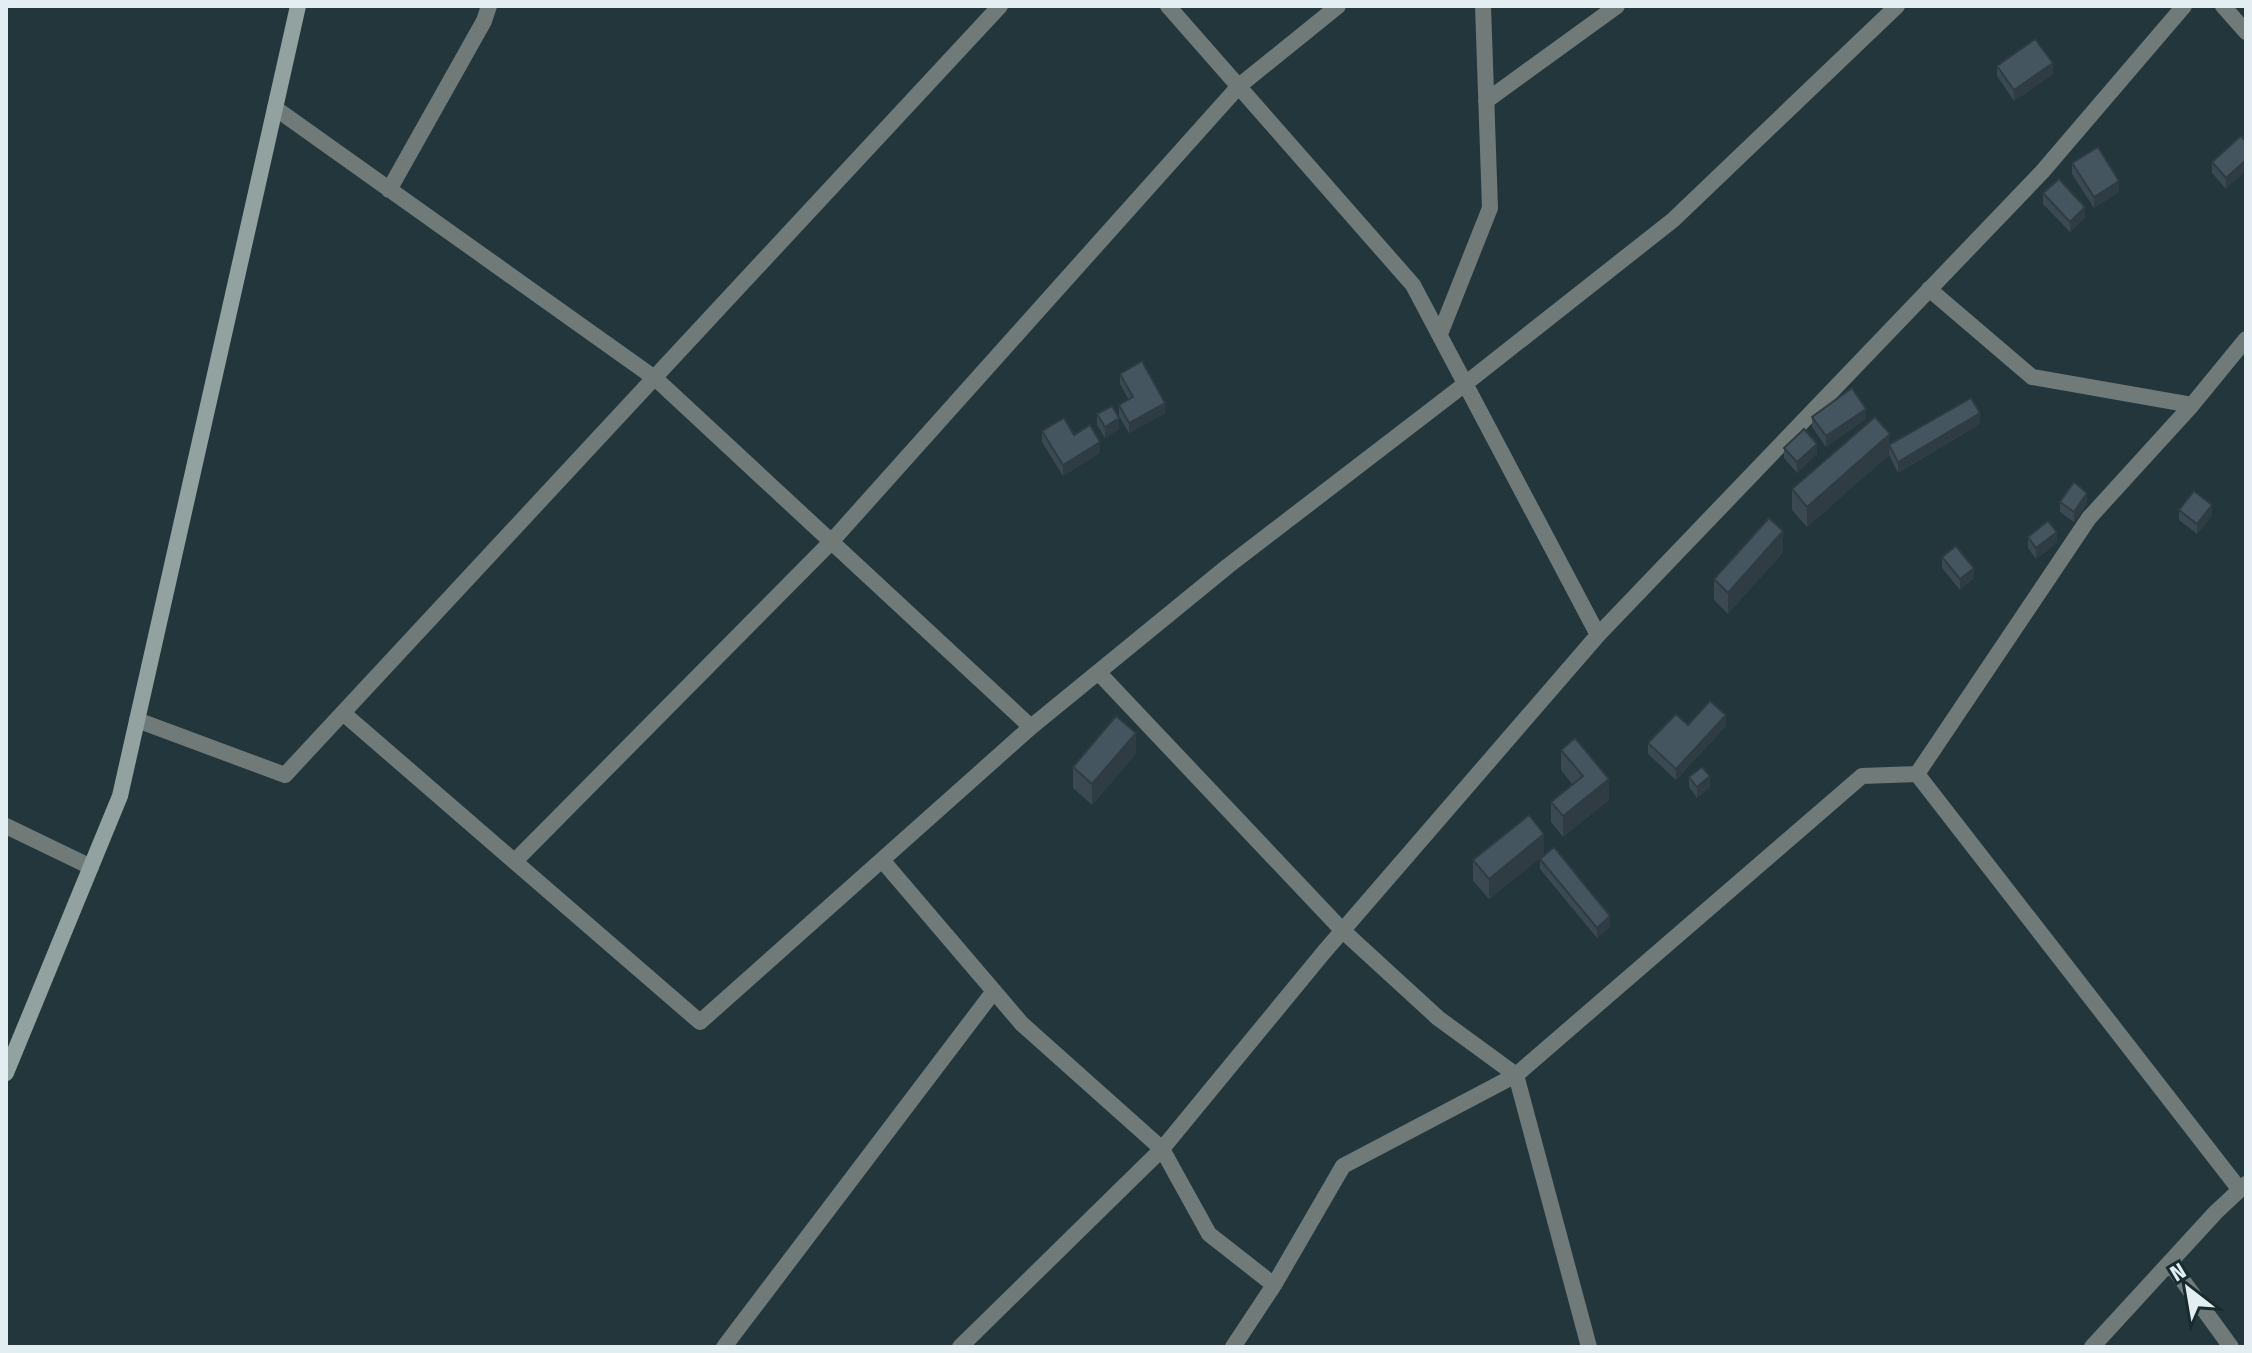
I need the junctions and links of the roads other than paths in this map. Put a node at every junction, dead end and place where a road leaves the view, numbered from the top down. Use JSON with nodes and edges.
{"nodes":[{"id":1,"x":298,"y":6,"type":"edge"},
{"id":2,"x":489,"y":6,"type":"edge"},
{"id":3,"x":1000,"y":6,"type":"edge"},
{"id":4,"x":1168,"y":6,"type":"edge"},
{"id":5,"x":1338,"y":6,"type":"edge"},
{"id":6,"x":1483,"y":6,"type":"edge"},
{"id":7,"x":1617,"y":6,"type":"edge"},
{"id":8,"x":1897,"y":6,"type":"edge"},
{"id":9,"x":2184,"y":6,"type":"edge"},
{"id":10,"x":2223,"y":6,"type":"edge"},
{"id":11,"x":2246,"y":32,"type":"edge"},
{"id":12,"x":1239,"y":86,"type":"junction"},
{"id":13,"x":1486,"y":101,"type":"junction"},
{"id":14,"x":275,"y":108,"type":"junction"},
{"id":15,"x":389,"y":190,"type":"junction"},
{"id":16,"x":1929,"y":289,"type":"junction"},
{"id":17,"x":1440,"y":334,"type":"junction"},
{"id":18,"x":2246,"y":339,"type":"edge"},
{"id":19,"x":656,"y":379,"type":"junction"},
{"id":20,"x":1465,"y":384,"type":"junction"},
{"id":21,"x":2192,"y":405,"type":"junction"},
{"id":22,"x":831,"y":542,"type":"junction"},
{"id":23,"x":1598,"y":635,"type":"junction"},
{"id":24,"x":1098,"y":672,"type":"junction"},
{"id":25,"x":343,"y":713,"type":"junction"},
{"id":26,"x":137,"y":720,"type":"junction"},
{"id":27,"x":1031,"y":727,"type":"junction"},
{"id":28,"x":1917,"y":774,"type":"junction"},
{"id":29,"x":6,"y":826,"type":"edge"},
{"id":30,"x":882,"y":860,"type":"junction"},
{"id":31,"x":515,"y":861,"type":"junction"},
{"id":32,"x":91,"y":867,"type":"junction"},
{"id":33,"x":1342,"y":930,"type":"junction"},
{"id":34,"x":994,"y":991,"type":"junction"},
{"id":35,"x":6,"y":1073,"type":"edge"},
{"id":36,"x":1516,"y":1075,"type":"junction"},
{"id":37,"x":1162,"y":1149,"type":"junction"},
{"id":38,"x":2243,"y":1187,"type":"edge"},
{"id":39,"x":2170,"y":1263,"type":"junction"},
{"id":40,"x":1274,"y":1285,"type":"junction"},
{"id":41,"x":724,"y":1347,"type":"edge"},
{"id":42,"x":960,"y":1347,"type":"edge"},
{"id":43,"x":1233,"y":1347,"type":"edge"},
{"id":44,"x":1589,"y":1347,"type":"edge"},
{"id":45,"x":2092,"y":1347,"type":"edge"},
{"id":46,"x":2231,"y":1347,"type":"edge"}],
"edges":[{"from":1,"to":14,"type":"street"},
{"from":2,"to":15,"type":"street"},
{"from":3,"to":19,"type":"street"},
{"from":4,"to":12,"type":"street"},
{"from":5,"to":12,"type":"street"},
{"from":6,"to":13,"type":"street"},
{"from":7,"to":13,"type":"street"},
{"from":8,"to":20,"type":"street"},
{"from":9,"to":16,"type":"street"},
{"from":10,"to":11,"type":"street"},
{"from":12,"to":17,"type":"street"},
{"from":12,"to":22,"type":"street"},
{"from":13,"to":17,"type":"street"},
{"from":14,"to":15,"type":"street"},
{"from":14,"to":26,"type":"street"},
{"from":15,"to":19,"type":"street"},
{"from":16,"to":21,"type":"street"},
{"from":16,"to":23,"type":"street"},
{"from":17,"to":20,"type":"street"},
{"from":18,"to":21,"type":"street"},
{"from":19,"to":22,"type":"street"},
{"from":19,"to":25,"type":"street"},
{"from":20,"to":23,"type":"street"},
{"from":20,"to":24,"type":"street"},
{"from":21,"to":28,"type":"street"},
{"from":22,"to":27,"type":"street"},
{"from":22,"to":31,"type":"street"},
{"from":23,"to":33,"type":"street"},
{"from":24,"to":27,"type":"street"},
{"from":24,"to":33,"type":"street"},
{"from":25,"to":26,"type":"street"},
{"from":25,"to":31,"type":"street"},
{"from":26,"to":32,"type":"street"},
{"from":27,"to":30,"type":"street"},
{"from":28,"to":36,"type":"street"},
{"from":28,"to":38,"type":"street"},
{"from":29,"to":32,"type":"street"},
{"from":30,"to":31,"type":"street"},
{"from":30,"to":34,"type":"street"},
{"from":32,"to":35,"type":"street"},
{"from":33,"to":36,"type":"street"},
{"from":33,"to":37,"type":"street"},
{"from":34,"to":37,"type":"street"},
{"from":34,"to":41,"type":"street"},
{"from":36,"to":40,"type":"street"},
{"from":36,"to":44,"type":"street"},
{"from":37,"to":40,"type":"street"},
{"from":37,"to":42,"type":"street"},
{"from":38,"to":39,"type":"street"},
{"from":39,"to":45,"type":"street"},
{"from":39,"to":46,"type":"street"},
{"from":40,"to":43,"type":"street"}]}
